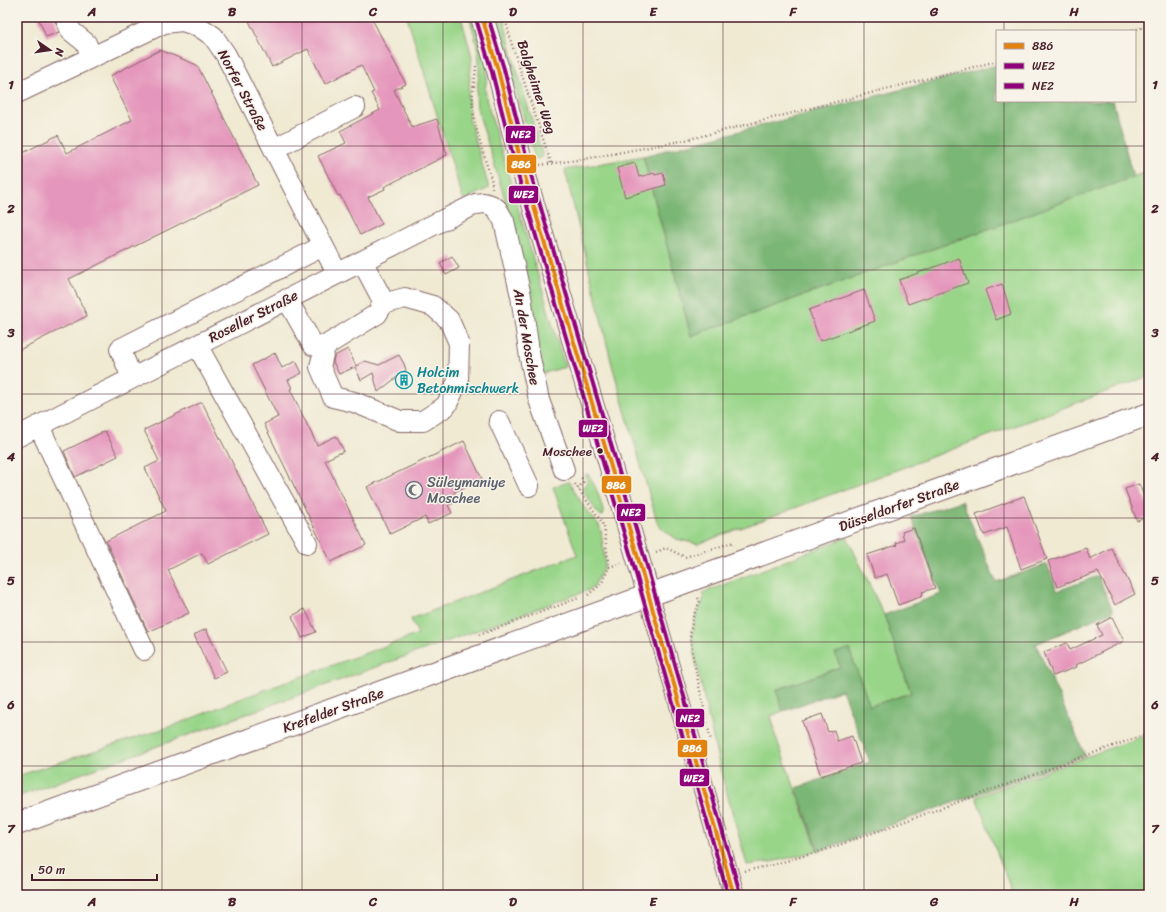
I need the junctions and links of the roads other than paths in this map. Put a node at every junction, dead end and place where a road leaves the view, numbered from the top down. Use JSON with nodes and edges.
{"nodes":[{"id":1,"x":65,"y":17,"type":"edge"},
{"id":2,"x":482,"y":17,"type":"edge"},
{"id":3,"x":192,"y":20,"type":"edge"},
{"id":4,"x":92,"y":57,"type":"junction"},
{"id":5,"x":17,"y":93,"type":"edge"},
{"id":6,"x":355,"y":107,"type":"dead end"},
{"id":7,"x":274,"y":149,"type":"junction"},
{"id":8,"x":491,"y":205,"type":"joint"},
{"id":9,"x":323,"y":246,"type":"junction"},
{"id":10,"x":362,"y":260,"type":"junction"},
{"id":11,"x":337,"y":273,"type":"junction"},
{"id":12,"x":287,"y":299,"type":"junction"},
{"id":13,"x":383,"y":304,"type":"junction"},
{"id":14,"x":197,"y":345,"type":"junction"},
{"id":15,"x":325,"y":346,"type":"junction"},
{"id":16,"x":132,"y":378,"type":"junction"},
{"id":17,"x":1149,"y":414,"type":"edge"},
{"id":18,"x":499,"y":421,"type":"dead end"},
{"id":19,"x":39,"y":426,"type":"junction"},
{"id":20,"x":17,"y":437,"type":"edge"},
{"id":21,"x":564,"y":470,"type":"road end"},
{"id":22,"x":529,"y":486,"type":"dead end"},
{"id":23,"x":307,"y":543,"type":"dead end"},
{"id":24,"x":649,"y":596,"type":"junction"},
{"id":25,"x":144,"y":650,"type":"dead end"},
{"id":26,"x":17,"y":824,"type":"edge"},
{"id":27,"x":737,"y":885,"type":"edge"}],
"edges":[{"from":1,"to":4,"type":"street"},
{"from":2,"to":24,"type":"main road"},
{"from":3,"to":4,"type":"street","name":"Norfer Straße"},
{"from":3,"to":7,"type":"street","name":"Norfer Straße"},
{"from":4,"to":5,"type":"street","name":"Norfer Straße"},
{"from":6,"to":7,"type":"street"},
{"from":7,"to":9,"type":"street","name":"Norfer Straße"},
{"from":8,"to":10,"type":"street","name":"Roseller Straße"},
{"from":8,"to":21,"type":"street","name":"An der Moschee"},
{"from":9,"to":11,"type":"street","name":"Norfer Straße"},
{"from":9,"to":16,"type":"street"},
{"from":10,"to":11,"type":"street","name":"Roseller Straße"},
{"from":10,"to":13,"type":"street"},
{"from":11,"to":12,"type":"street","name":"Roseller Straße"},
{"from":12,"to":14,"type":"street","name":"Roseller Straße"},
{"from":12,"to":15,"type":"street"},
{"from":13,"to":15,"type":"street"},
{"from":13,"to":15,"type":"street"},
{"from":14,"to":16,"type":"street","name":"Roseller Straße"},
{"from":14,"to":23,"type":"street"},
{"from":16,"to":19,"type":"street","name":"Roseller Straße"},
{"from":17,"to":24,"type":"main road","name":"Düsseldorfer Straße"},
{"from":18,"to":22,"type":"street"},
{"from":19,"to":20,"type":"street","name":"Roseller Straße"},
{"from":19,"to":25,"type":"street"},
{"from":24,"to":26,"type":"main road","name":"Krefelder Straße"},
{"from":24,"to":27,"type":"street"}]}
